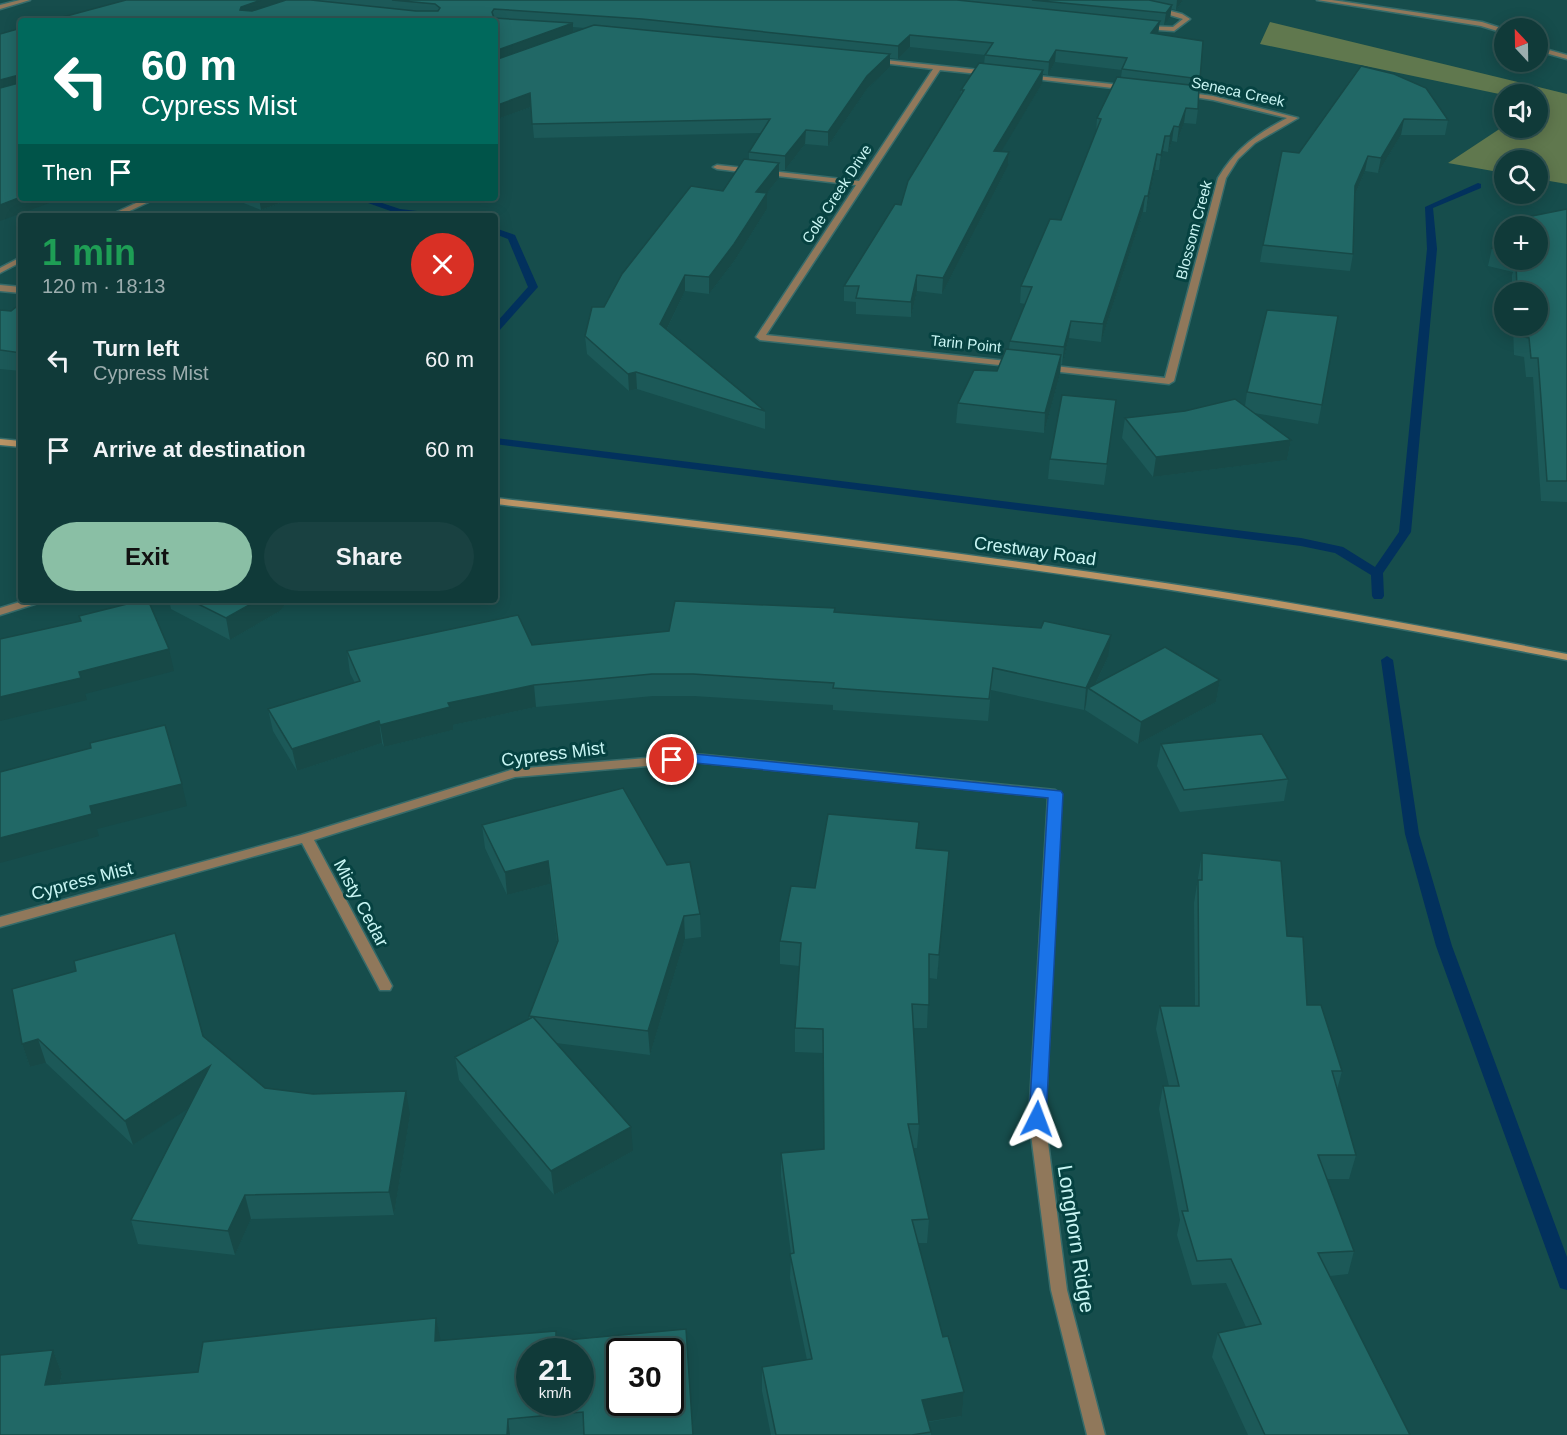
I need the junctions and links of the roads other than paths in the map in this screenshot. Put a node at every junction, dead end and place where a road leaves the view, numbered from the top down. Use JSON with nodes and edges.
{"nodes":[{"id":1,"x":27,"y":0,"type":"edge"},
{"id":2,"x":1320,"y":0,"type":"edge"},
{"id":3,"x":0,"y":7,"type":"edge"},
{"id":4,"x":1149,"y":8,"type":"edge"},
{"id":5,"x":1138,"y":27,"type":"edge"},
{"id":6,"x":1494,"y":27,"type":"edge"},
{"id":7,"x":1548,"y":52,"type":"edge"},
{"id":8,"x":1567,"y":57,"type":"edge"},
{"id":9,"x":867,"y":60,"type":"edge"},
{"id":10,"x":938,"y":67,"type":"junction"},
{"id":11,"x":993,"y":73,"type":"edge"},
{"id":12,"x":1016,"y":76,"type":"edge"},
{"id":13,"x":1140,"y":89,"type":"edge"},
{"id":14,"x":1172,"y":92,"type":"edge"},
{"id":15,"x":1294,"y":118,"type":"joint"},
{"id":16,"x":717,"y":167,"type":"dead end"},
{"id":17,"x":860,"y":183,"type":"junction"},
{"id":18,"x":146,"y":201,"type":"edge"},
{"id":19,"x":119,"y":213,"type":"edge"},
{"id":20,"x":18,"y":261,"type":"edge"},
{"id":21,"x":0,"y":271,"type":"edge"},
{"id":22,"x":0,"y":288,"type":"edge"},
{"id":23,"x":18,"y":290,"type":"edge"},
{"id":24,"x":759,"y":337,"type":"joint"},
{"id":25,"x":1169,"y":381,"type":"joint"},
{"id":26,"x":0,"y":442,"type":"edge"},
{"id":27,"x":18,"y":444,"type":"edge"},
{"id":28,"x":498,"y":501,"type":"edge"},
{"id":29,"x":28,"y":603,"type":"edge"},
{"id":30,"x":0,"y":612,"type":"edge"},
{"id":31,"x":1567,"y":657,"type":"edge"},
{"id":32,"x":1056,"y":794,"type":"joint"},
{"id":33,"x":306,"y":838,"type":"junction"},
{"id":34,"x":0,"y":922,"type":"edge"},
{"id":35,"x":385,"y":986,"type":"dead end"},
{"id":36,"x":1096,"y":1435,"type":"edge"}],
"edges":[{"from":1,"to":3,"type":"street"},
{"from":2,"to":6,"type":"street"},
{"from":4,"to":5,"type":"street"},
{"from":7,"to":8,"type":"street"},
{"from":9,"to":10,"type":"street"},
{"from":10,"to":11,"type":"street"},
{"from":10,"to":17,"type":"street","name":"Cole Creek Drive"},
{"from":12,"to":13,"type":"street"},
{"from":14,"to":15,"type":"street","name":"Seneca Creek"},
{"from":15,"to":25,"type":"street","name":"Blossom Creek"},
{"from":16,"to":17,"type":"street"},
{"from":17,"to":24,"type":"street","name":"Cole Creek Drive"},
{"from":18,"to":19,"type":"street"},
{"from":20,"to":21,"type":"street"},
{"from":22,"to":23,"type":"street"},
{"from":24,"to":25,"type":"street","name":"Tarin Point"},
{"from":26,"to":27,"type":"street"},
{"from":28,"to":31,"type":"street","name":"Crestway Road"},
{"from":29,"to":30,"type":"street"},
{"from":32,"to":33,"type":"street","name":"Cypress Mist"},
{"from":32,"to":36,"type":"street","name":"Longhorn Ridge"},
{"from":33,"to":34,"type":"street","name":"Cypress Mist"},
{"from":33,"to":35,"type":"street","name":"Misty Cedar"}]}
